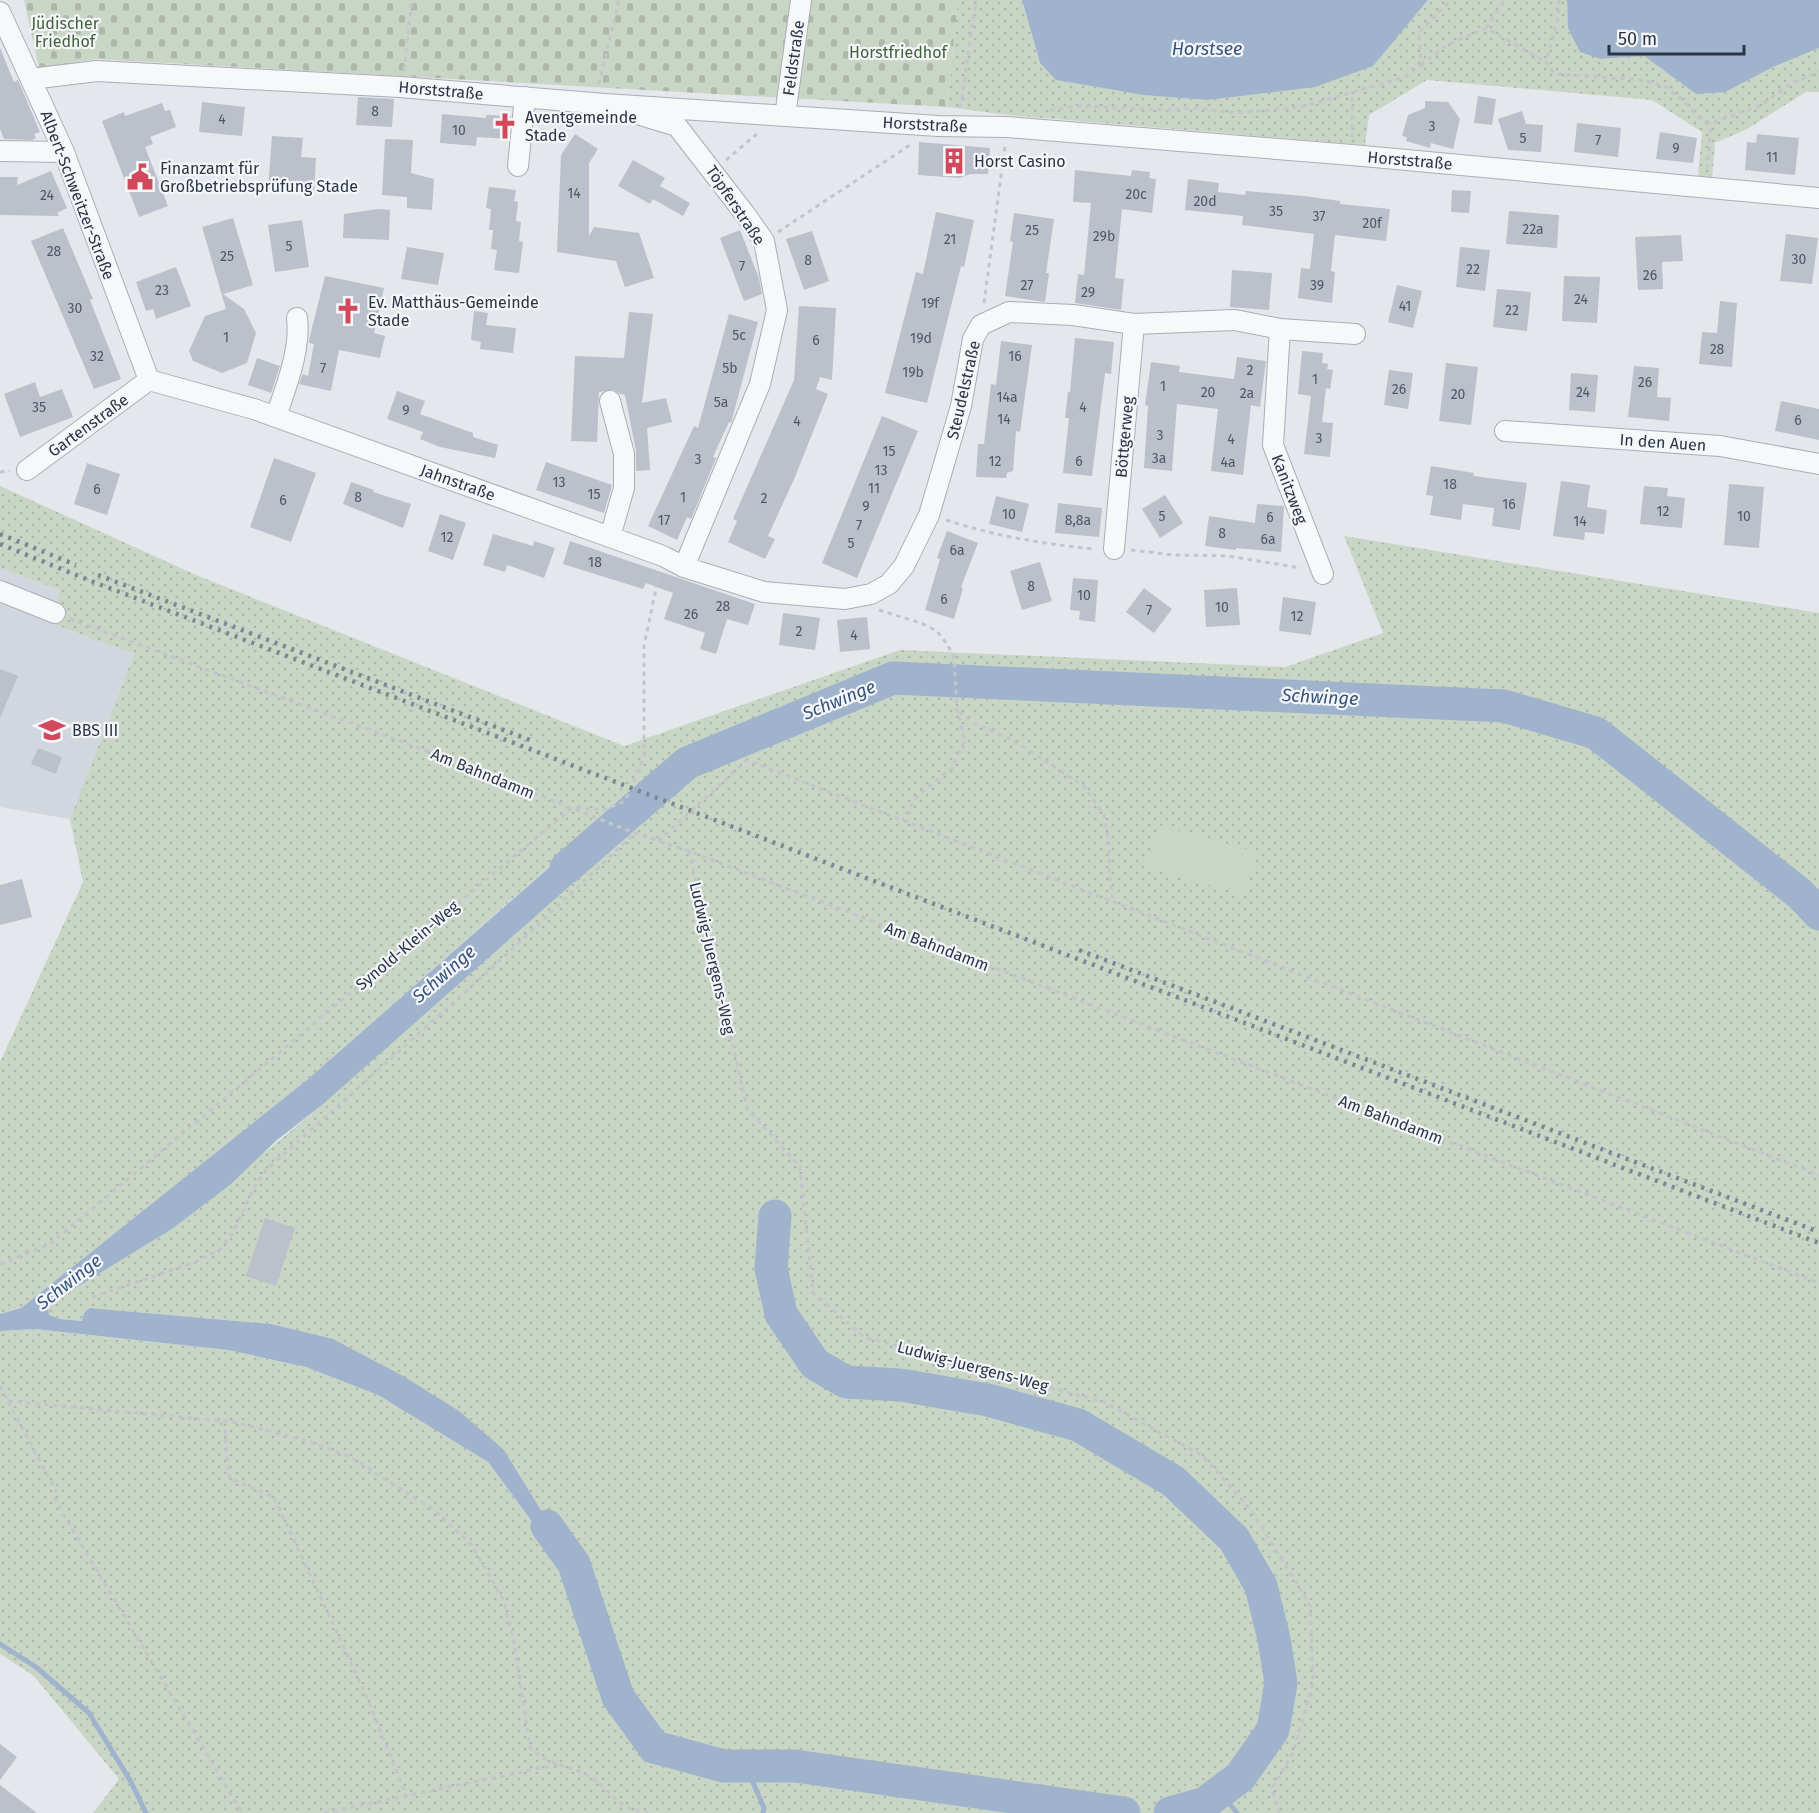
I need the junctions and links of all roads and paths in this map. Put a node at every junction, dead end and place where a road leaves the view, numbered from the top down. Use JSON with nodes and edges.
{"nodes":[{"id":1,"x":412,"y":0,"type":"edge"},
{"id":2,"x":619,"y":0,"type":"edge"},
{"id":3,"x":801,"y":0,"type":"edge"},
{"id":4,"x":976,"y":0,"type":"edge"},
{"id":5,"x":1451,"y":0,"type":"edge"},
{"id":6,"x":1505,"y":0,"type":"edge"},
{"id":7,"x":1559,"y":0,"type":"edge"},
{"id":8,"x":0,"y":12,"type":"edge"},
{"id":9,"x":1486,"y":28,"type":"junction"},
{"id":10,"x":1546,"y":62,"type":"junction"},
{"id":11,"x":1421,"y":65,"type":"junction"},
{"id":12,"x":1819,"y":72,"type":"edge"},
{"id":13,"x":31,"y":80,"type":"junction"},
{"id":14,"x":400,"y":87,"type":"junction"},
{"id":15,"x":1352,"y":92,"type":"junction"},
{"id":16,"x":525,"y":97,"type":"junction"},
{"id":17,"x":600,"y":104,"type":"junction"},
{"id":18,"x":1046,"y":111,"type":"dead end"},
{"id":19,"x":782,"y":115,"type":"junction"},
{"id":20,"x":1711,"y":123,"type":"junction"},
{"id":21,"x":938,"y":126,"type":"junction"},
{"id":22,"x":1007,"y":127,"type":"junction"},
{"id":23,"x":0,"y":151,"type":"edge"},
{"id":24,"x":64,"y":152,"type":"junction"},
{"id":25,"x":1352,"y":155,"type":"junction"},
{"id":26,"x":518,"y":166,"type":"dead end"},
{"id":27,"x":714,"y":171,"type":"junction"},
{"id":28,"x":1706,"y":186,"type":"junction"},
{"id":29,"x":1819,"y":198,"type":"edge"},
{"id":30,"x":764,"y":241,"type":"junction"},
{"id":31,"x":297,"y":318,"type":"dead end"},
{"id":32,"x":1134,"y":324,"type":"junction"},
{"id":33,"x":981,"y":325,"type":"junction"},
{"id":34,"x":1280,"y":329,"type":"junction"},
{"id":35,"x":1355,"y":334,"type":"dead end"},
{"id":36,"x":149,"y":380,"type":"junction"},
{"id":37,"x":610,"y":401,"type":"dead end"},
{"id":38,"x":276,"y":417,"type":"junction"},
{"id":39,"x":1506,"y":431,"type":"dead end"},
{"id":40,"x":1819,"y":464,"type":"edge"},
{"id":41,"x":27,"y":470,"type":"dead end"},
{"id":42,"x":610,"y":537,"type":"junction"},
{"id":43,"x":1114,"y":549,"type":"dead end"},
{"id":44,"x":663,"y":556,"type":"junction"},
{"id":45,"x":684,"y":567,"type":"junction"},
{"id":46,"x":1323,"y":574,"type":"dead end"},
{"id":47,"x":0,"y":591,"type":"edge"},
{"id":48,"x":764,"y":592,"type":"joint"},
{"id":49,"x":876,"y":609,"type":"dead end"},
{"id":50,"x":55,"y":613,"type":"joint"},
{"id":51,"x":957,"y":711,"type":"junction"},
{"id":52,"x":572,"y":808,"type":"junction"},
{"id":53,"x":903,"y":819,"type":"junction"},
{"id":54,"x":635,"y":833,"type":"junction"},
{"id":55,"x":658,"y":841,"type":"junction"},
{"id":56,"x":689,"y":851,"type":"junction"},
{"id":57,"x":1114,"y":901,"type":"junction"},
{"id":58,"x":1819,"y":1175,"type":"edge"},
{"id":59,"x":0,"y":1264,"type":"edge"},
{"id":60,"x":1819,"y":1283,"type":"edge"},
{"id":61,"x":92,"y":1297,"type":"dead end"},
{"id":62,"x":0,"y":1386,"type":"edge"},
{"id":63,"x":8,"y":1401,"type":"junction"},
{"id":64,"x":219,"y":1420,"type":"junction"},
{"id":65,"x":562,"y":1764,"type":"junction"},
{"id":66,"x":406,"y":1796,"type":"junction"},
{"id":67,"x":242,"y":1813,"type":"edge"},
{"id":68,"x":324,"y":1813,"type":"edge"},
{"id":69,"x":648,"y":1813,"type":"edge"},
{"id":70,"x":1279,"y":1813,"type":"edge"}],
"edges":[{"from":1,"to":14,"type":"path"},
{"from":2,"to":17,"type":"path"},
{"from":3,"to":19,"type":"street","name":"Feldstraße"},
{"from":4,"to":21,"type":"path"},
{"from":5,"to":11,"type":"path"},
{"from":6,"to":9,"type":"path"},
{"from":7,"to":10,"type":"path"},
{"from":8,"to":13,"type":"street","name":"Albert-Schweitzer-Straße"},
{"from":9,"to":10,"type":"path"},
{"from":9,"to":11,"type":"path"},
{"from":10,"to":20,"type":"path"},
{"from":11,"to":15,"type":"path"},
{"from":12,"to":20,"type":"path"},
{"from":13,"to":14,"type":"street","name":"Horststraße"},
{"from":13,"to":24,"type":"street","name":"Albert-Schweitzer-Straße"},
{"from":14,"to":16,"type":"street","name":"Horststraße"},
{"from":15,"to":18,"type":"path"},
{"from":15,"to":25,"type":"path"},
{"from":16,"to":17,"type":"street","name":"Horststraße"},
{"from":16,"to":26,"type":"street"},
{"from":17,"to":19,"type":"street","name":"Horststraße"},
{"from":17,"to":27,"type":"street","name":"Töpferstraße"},
{"from":19,"to":21,"type":"street","name":"Horststraße"},
{"from":19,"to":27,"type":"path"},
{"from":20,"to":28,"type":"path"},
{"from":21,"to":22,"type":"street","name":"Horststraße"},
{"from":21,"to":30,"type":"path"},
{"from":22,"to":25,"type":"street","name":"Horststraße"},
{"from":22,"to":33,"type":"path"},
{"from":23,"to":24,"type":"street"},
{"from":24,"to":36,"type":"street","name":"Albert-Schweitzer-Straße"},
{"from":25,"to":28,"type":"street","name":"Horststraße"},
{"from":27,"to":30,"type":"street","name":"Töpferstraße"},
{"from":28,"to":29,"type":"street","name":"Horststraße"},
{"from":30,"to":45,"type":"street","name":"Töpferstraße"},
{"from":31,"to":38,"type":"street"},
{"from":32,"to":33,"type":"street","name":"Steudelstraße"},
{"from":32,"to":34,"type":"street","name":"Steudelstraße"},
{"from":32,"to":43,"type":"street","name":"Böttgerweg"},
{"from":33,"to":48,"type":"street","name":"Steudelstraße"},
{"from":34,"to":35,"type":"street","name":"Steudelstraße"},
{"from":34,"to":46,"type":"street","name":"Kanitzweg"},
{"from":36,"to":38,"type":"street","name":"Jahnstraße"},
{"from":36,"to":41,"type":"street","name":"Gartenstraße"},
{"from":37,"to":42,"type":"street"},
{"from":38,"to":42,"type":"street","name":"Jahnstraße"},
{"from":39,"to":40,"type":"street","name":"In den Auen"},
{"from":42,"to":44,"type":"street","name":"Jahnstraße"},
{"from":44,"to":45,"type":"street","name":"Jahnstraße"},
{"from":44,"to":52,"type":"path"},
{"from":45,"to":48,"type":"street","name":"Jahnstraße"},
{"from":47,"to":50,"type":"street"},
{"from":49,"to":51,"type":"path"},
{"from":50,"to":52,"type":"path","name":"Am Bahndamm"},
{"from":51,"to":53,"type":"path"},
{"from":51,"to":57,"type":"path"},
{"from":52,"to":54,"type":"path","name":"Am Bahndamm"},
{"from":52,"to":59,"type":"path","name":"Synold-Klein-Weg"},
{"from":53,"to":55,"type":"path"},
{"from":53,"to":57,"type":"path"},
{"from":54,"to":55,"type":"path","name":"Am Bahndamm"},
{"from":54,"to":61,"type":"path"},
{"from":55,"to":56,"type":"path","name":"Am Bahndamm"},
{"from":56,"to":60,"type":"path","name":"Am Bahndamm"},
{"from":56,"to":70,"type":"path","name":"Ludwig-Juergens-Weg"},
{"from":57,"to":58,"type":"path"},
{"from":62,"to":63,"type":"path"},
{"from":63,"to":64,"type":"path"},
{"from":63,"to":67,"type":"path"},
{"from":64,"to":65,"type":"path"},
{"from":64,"to":66,"type":"path"},
{"from":65,"to":66,"type":"path"},
{"from":65,"to":69,"type":"path"},
{"from":66,"to":68,"type":"path"}]}
